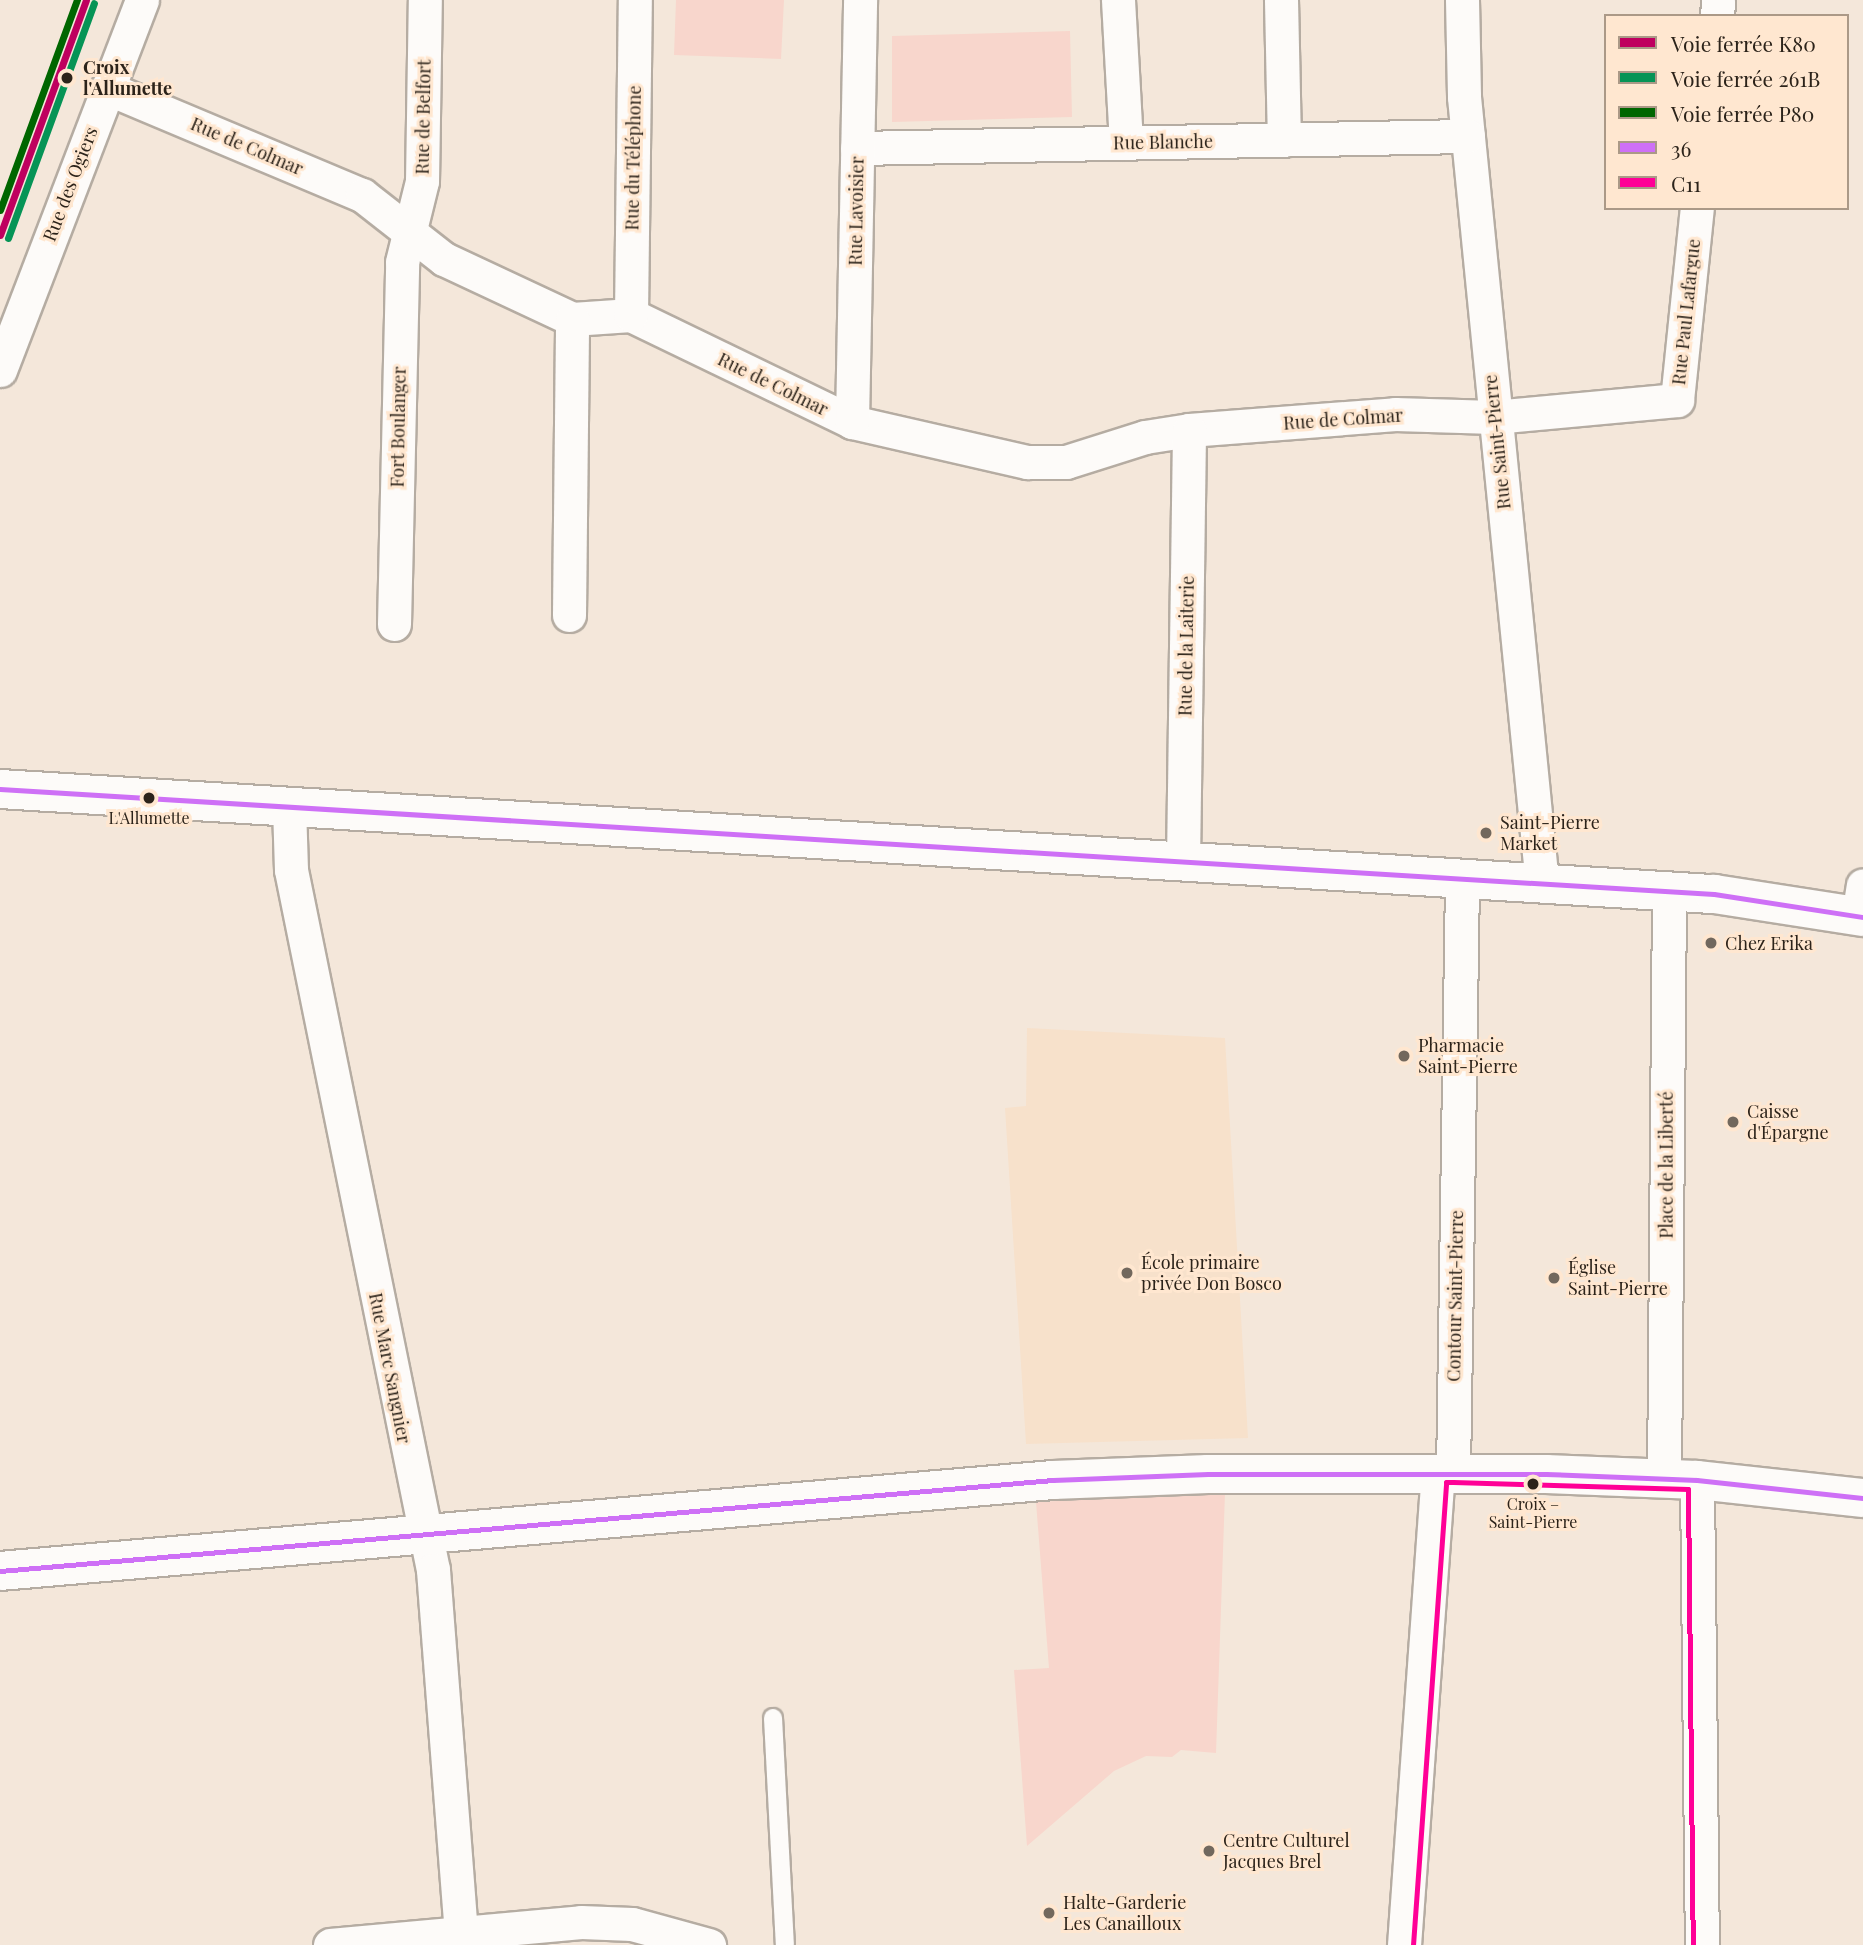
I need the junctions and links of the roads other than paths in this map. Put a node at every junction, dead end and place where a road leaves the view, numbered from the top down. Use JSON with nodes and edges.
{"nodes":[{"id":1,"x":142,"y":0,"type":"edge"},
{"id":2,"x":425,"y":0,"type":"edge"},
{"id":3,"x":635,"y":0,"type":"edge"},
{"id":4,"x":860,"y":0,"type":"edge"},
{"id":5,"x":1118,"y":0,"type":"edge"},
{"id":6,"x":1281,"y":0,"type":"edge"},
{"id":7,"x":1462,"y":0,"type":"edge"},
{"id":8,"x":107,"y":88,"type":"junction"},
{"id":9,"x":1468,"y":135,"type":"junction"},
{"id":10,"x":1284,"y":140,"type":"junction"},
{"id":11,"x":1126,"y":143,"type":"junction"},
{"id":12,"x":857,"y":148,"type":"junction"},
{"id":13,"x":1697,"y":210,"type":"edge"},
{"id":14,"x":409,"y":231,"type":"junction"},
{"id":15,"x":631,"y":316,"type":"junction"},
{"id":16,"x":572,"y":319,"type":"junction"},
{"id":17,"x":0,"y":370,"type":"edge"},
{"id":18,"x":1494,"y":417,"type":"junction"},
{"id":19,"x":852,"y":422,"type":"junction"},
{"id":20,"x":1189,"y":430,"type":"junction"},
{"id":21,"x":569,"y":615,"type":"dead end"},
{"id":22,"x":394,"y":624,"type":"dead end"},
{"id":23,"x":0,"y":789,"type":"edge"},
{"id":24,"x":289,"y":806,"type":"junction"},
{"id":25,"x":1183,"y":862,"type":"junction"},
{"id":26,"x":1462,"y":878,"type":"junction"},
{"id":27,"x":1542,"y":884,"type":"junction"},
{"id":28,"x":1669,"y":892,"type":"junction"},
{"id":29,"x":1861,"y":906,"type":"edge"},
{"id":30,"x":1446,"y":1474,"type":"junction"},
{"id":31,"x":1680,"y":1479,"type":"junction"},
{"id":32,"x":1863,"y":1498,"type":"edge"},
{"id":33,"x":426,"y":1533,"type":"junction"},
{"id":34,"x":0,"y":1571,"type":"edge"},
{"id":35,"x":773,"y":1717,"type":"dead end"},
{"id":36,"x":461,"y":1933,"type":"junction"},
{"id":37,"x":330,"y":1945,"type":"edge"},
{"id":38,"x":709,"y":1945,"type":"edge"},
{"id":39,"x":785,"y":1945,"type":"edge"},
{"id":40,"x":1404,"y":1945,"type":"edge"},
{"id":41,"x":1702,"y":1945,"type":"edge"}],
"edges":[{"from":1,"to":8,"type":"street","name":"Rue des Ogiers"},
{"from":2,"to":14,"type":"street","name":"Rue de Belfort"},
{"from":3,"to":15,"type":"street","name":"Rue du Téléphone"},
{"from":4,"to":12,"type":"street","name":"Rue Lavoisier"},
{"from":5,"to":11,"type":"street"},
{"from":6,"to":10,"type":"street"},
{"from":7,"to":9,"type":"street","name":"Rue Saint-Pierre"},
{"from":8,"to":14,"type":"street","name":"Rue de Colmar"},
{"from":8,"to":17,"type":"street","name":"Rue des Ogiers"},
{"from":9,"to":10,"type":"street","name":"Rue Blanche"},
{"from":9,"to":18,"type":"street","name":"Rue Saint-Pierre"},
{"from":10,"to":11,"type":"street","name":"Rue Blanche"},
{"from":11,"to":12,"type":"street","name":"Rue Blanche"},
{"from":12,"to":19,"type":"street","name":"Rue Lavoisier"},
{"from":13,"to":18,"type":"street","name":"Rue Paul Lafargue"},
{"from":14,"to":16,"type":"street","name":"Rue de Colmar"},
{"from":14,"to":22,"type":"street","name":"Fort Boulanger"},
{"from":15,"to":16,"type":"street","name":"Rue de Colmar"},
{"from":15,"to":19,"type":"street","name":"Rue de Colmar"},
{"from":16,"to":21,"type":"street"},
{"from":18,"to":20,"type":"street","name":"Rue de Colmar"},
{"from":18,"to":27,"type":"street","name":"Rue Saint-Pierre"},
{"from":19,"to":20,"type":"street","name":"Rue de Colmar"},
{"from":20,"to":25,"type":"street","name":"Rue de la Laiterie"},
{"from":23,"to":24,"type":"street"},
{"from":24,"to":25,"type":"street"},
{"from":24,"to":33,"type":"street","name":"Rue Marc Sangnier"},
{"from":25,"to":26,"type":"street"},
{"from":26,"to":27,"type":"street"},
{"from":26,"to":30,"type":"street","name":"Contour Saint-Pierre"},
{"from":27,"to":28,"type":"street"},
{"from":28,"to":29,"type":"street"},
{"from":28,"to":31,"type":"street","name":"Place de la Liberté"},
{"from":30,"to":31,"type":"street"},
{"from":30,"to":33,"type":"street"},
{"from":30,"to":40,"type":"street","name":"Contour Saint-Pierre"},
{"from":31,"to":32,"type":"street"},
{"from":31,"to":41,"type":"street","name":"Place de la Liberté"},
{"from":33,"to":34,"type":"street"},
{"from":33,"to":36,"type":"street","name":"Rue Marc Sangnier"},
{"from":35,"to":39,"type":"lane"},
{"from":36,"to":37,"type":"street"},
{"from":36,"to":38,"type":"street"}]}
